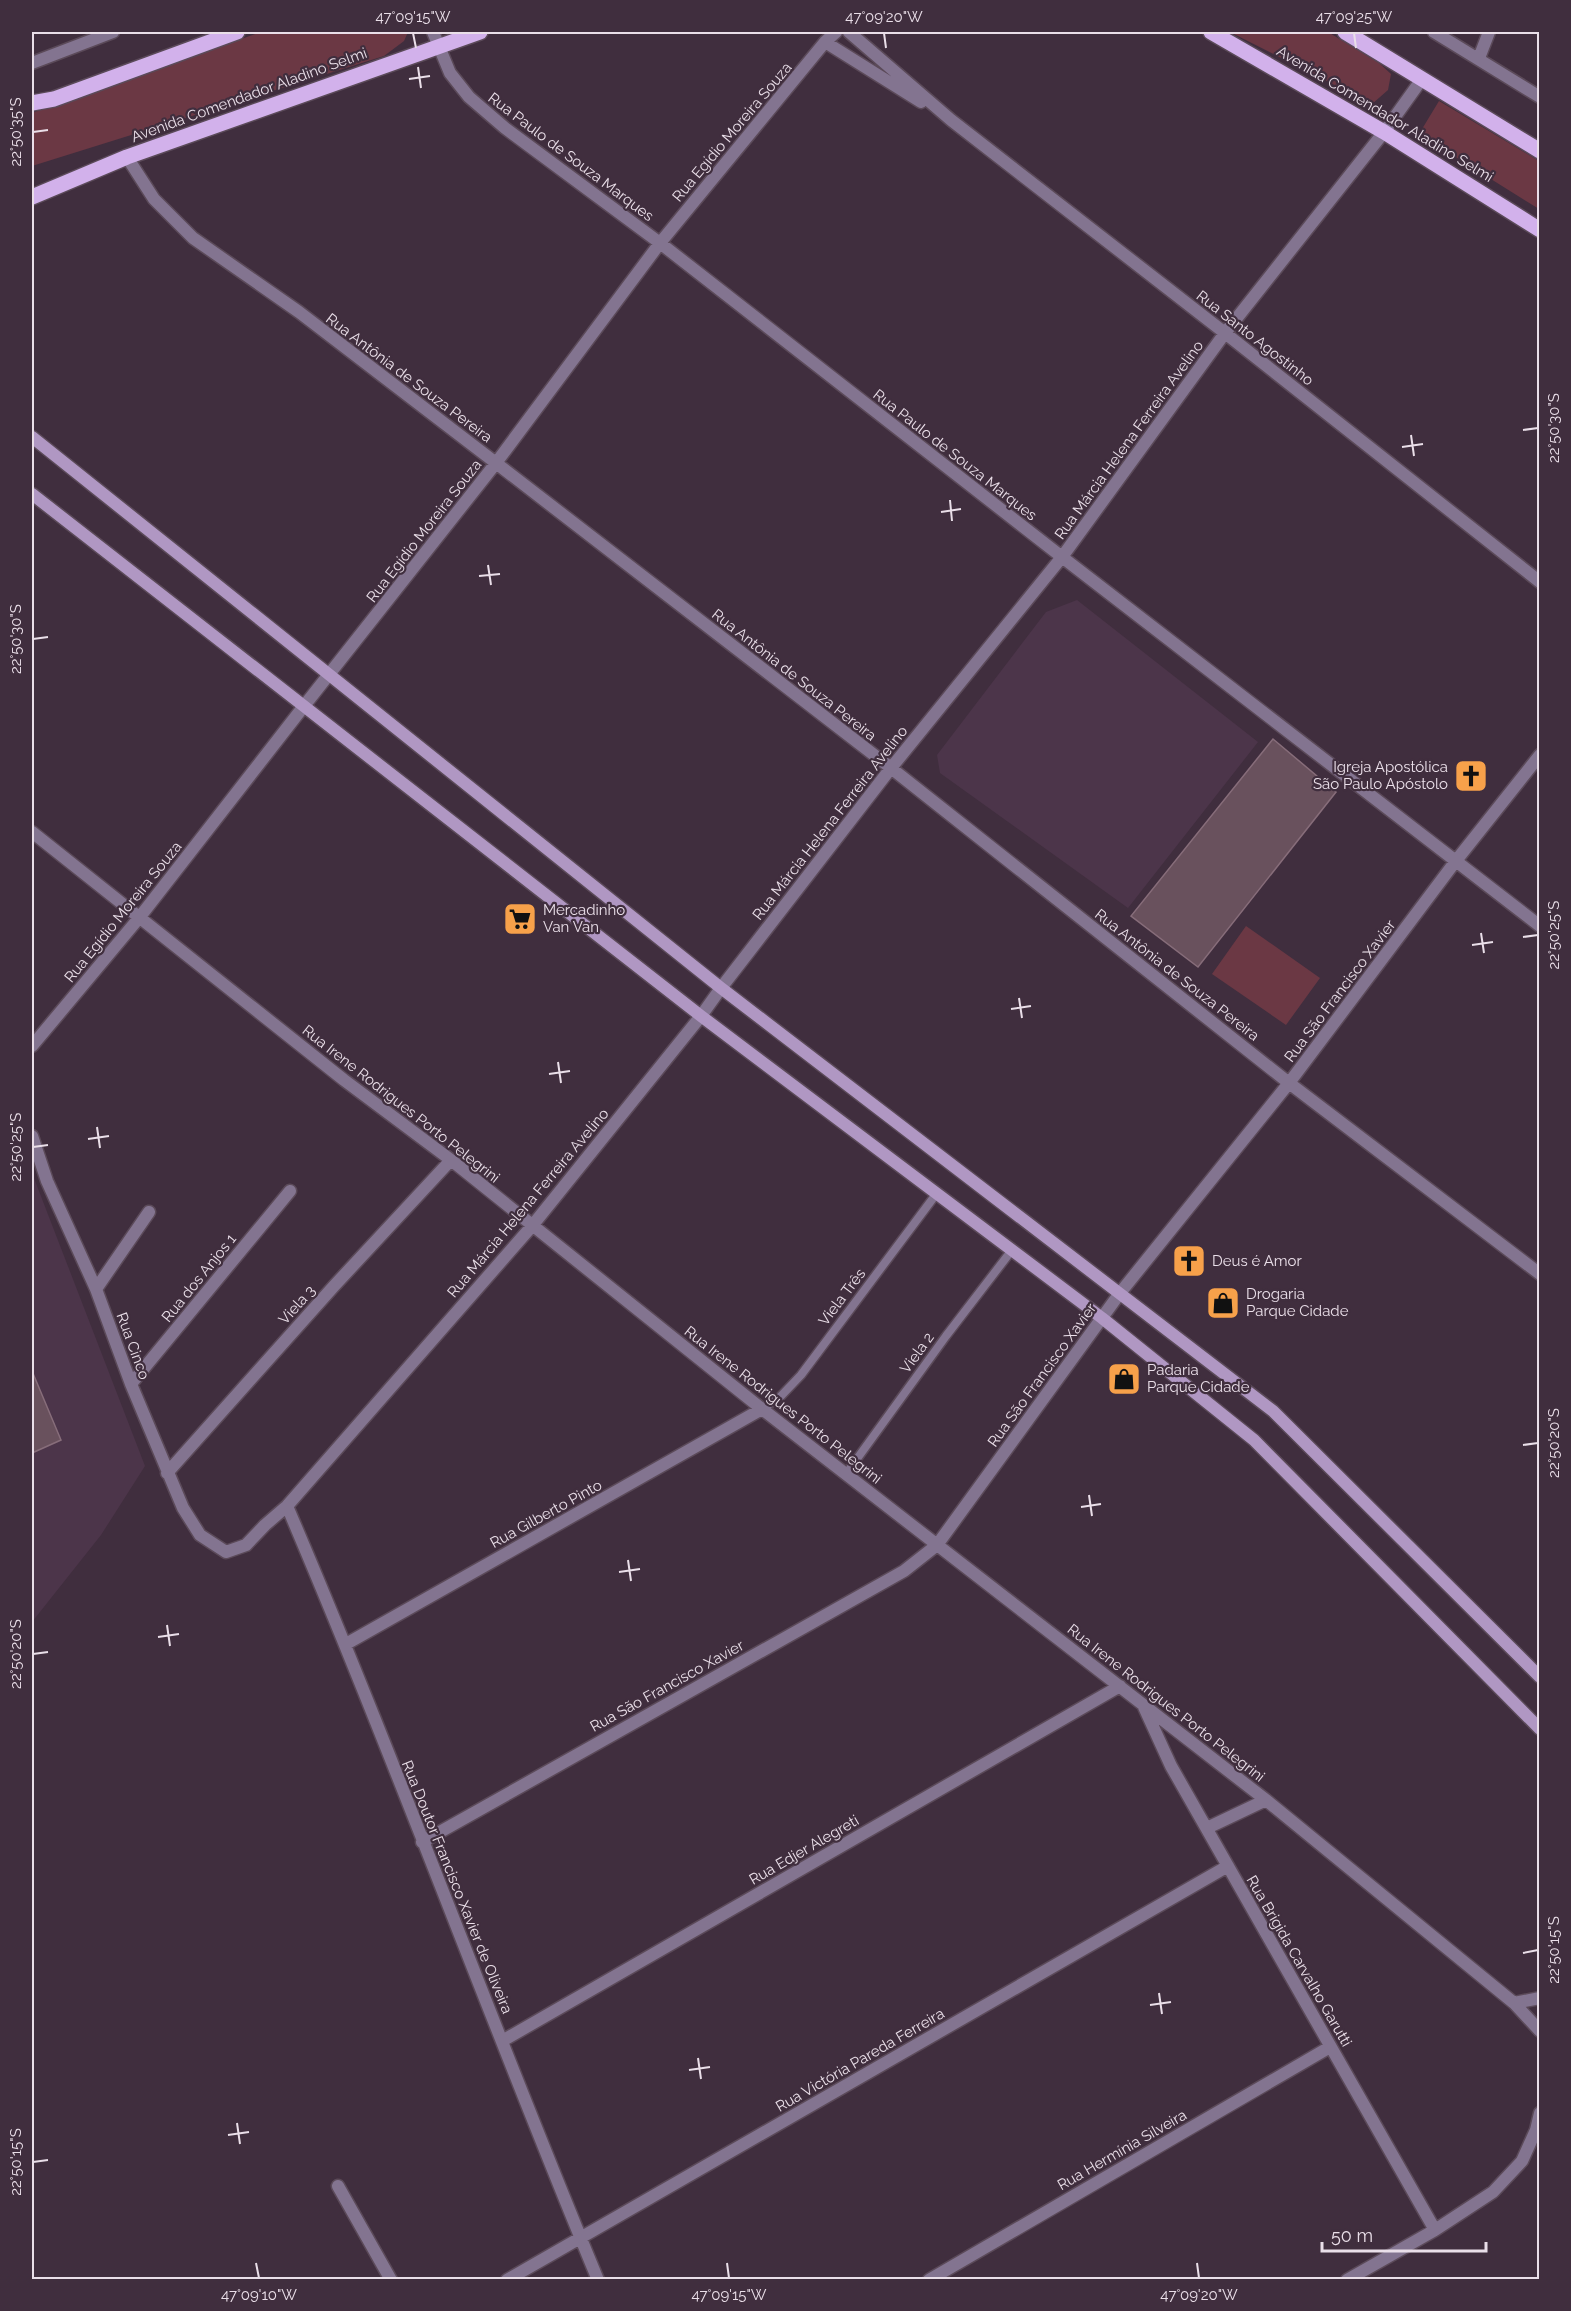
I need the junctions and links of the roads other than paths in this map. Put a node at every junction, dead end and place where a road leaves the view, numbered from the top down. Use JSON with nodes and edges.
{"nodes":[{"id":1,"x":113,"y":32,"type":"edge"},
{"id":2,"x":237,"y":32,"type":"edge"},
{"id":3,"x":480,"y":32,"type":"edge"},
{"id":4,"x":836,"y":32,"type":"edge"},
{"id":5,"x":849,"y":32,"type":"edge"},
{"id":6,"x":1211,"y":32,"type":"edge"},
{"id":7,"x":1345,"y":32,"type":"edge"},
{"id":8,"x":1434,"y":32,"type":"edge"},
{"id":9,"x":1489,"y":32,"type":"edge"},
{"id":10,"x":436,"y":38,"type":"edge"},
{"id":11,"x":825,"y":42,"type":"junction"},
{"id":12,"x":1479,"y":58,"type":"junction"},
{"id":13,"x":32,"y":63,"type":"edge"},
{"id":14,"x":1422,"y":79,"type":"junction"},
{"id":15,"x":1539,"y":97,"type":"edge"},
{"id":16,"x":32,"y":104,"type":"edge"},
{"id":17,"x":951,"y":120,"type":"junction"},
{"id":18,"x":1384,"y":132,"type":"junction"},
{"id":19,"x":1539,"y":151,"type":"edge"},
{"id":20,"x":128,"y":157,"type":"junction"},
{"id":21,"x":32,"y":197,"type":"edge"},
{"id":22,"x":1539,"y":230,"type":"edge"},
{"id":23,"x":660,"y":243,"type":"junction"},
{"id":24,"x":1225,"y":333,"type":"junction"},
{"id":25,"x":32,"y":437,"type":"edge"},
{"id":26,"x":496,"y":463,"type":"junction"},
{"id":27,"x":32,"y":494,"type":"edge"},
{"id":28,"x":1062,"y":557,"type":"junction"},
{"id":29,"x":1539,"y":582,"type":"edge"},
{"id":30,"x":328,"y":676,"type":"junction"},
{"id":31,"x":303,"y":706,"type":"junction"},
{"id":32,"x":1539,"y":755,"type":"edge"},
{"id":33,"x":891,"y":768,"type":"junction"},
{"id":34,"x":32,"y":832,"type":"edge"},
{"id":35,"x":1455,"y":862,"type":"junction"},
{"id":36,"x":139,"y":918,"type":"junction"},
{"id":37,"x":1539,"y":926,"type":"edge"},
{"id":38,"x":721,"y":988,"type":"junction"},
{"id":39,"x":701,"y":1016,"type":"junction"},
{"id":40,"x":32,"y":1046,"type":"edge"},
{"id":41,"x":1289,"y":1083,"type":"junction"},
{"id":42,"x":32,"y":1136,"type":"edge"},
{"id":43,"x":451,"y":1160,"type":"junction"},
{"id":44,"x":290,"y":1191,"type":"dead end"},
{"id":45,"x":937,"y":1192,"type":"junction"},
{"id":46,"x":149,"y":1212,"type":"dead end"},
{"id":47,"x":532,"y":1226,"type":"junction"},
{"id":48,"x":1012,"y":1250,"type":"junction"},
{"id":49,"x":1539,"y":1274,"type":"edge"},
{"id":50,"x":96,"y":1289,"type":"junction"},
{"id":51,"x":1120,"y":1293,"type":"junction"},
{"id":52,"x":1102,"y":1318,"type":"junction"},
{"id":53,"x":131,"y":1384,"type":"junction"},
{"id":54,"x":762,"y":1409,"type":"junction"},
{"id":55,"x":167,"y":1473,"type":"junction"},
{"id":56,"x":846,"y":1473,"type":"junction"},
{"id":57,"x":286,"y":1506,"type":"junction"},
{"id":58,"x":938,"y":1545,"type":"junction"},
{"id":59,"x":226,"y":1551,"type":"joint"},
{"id":60,"x":346,"y":1644,"type":"junction"},
{"id":61,"x":1539,"y":1677,"type":"edge"},
{"id":62,"x":1120,"y":1686,"type":"junction"},
{"id":63,"x":1143,"y":1704,"type":"junction"},
{"id":64,"x":1539,"y":1730,"type":"edge"},
{"id":65,"x":1266,"y":1800,"type":"junction"},
{"id":66,"x":1207,"y":1828,"type":"junction"},
{"id":67,"x":422,"y":1842,"type":"junction"},
{"id":68,"x":1228,"y":1866,"type":"junction"},
{"id":69,"x":1539,"y":1998,"type":"edge"},
{"id":70,"x":1514,"y":2003,"type":"junction"},
{"id":71,"x":1539,"y":2031,"type":"edge"},
{"id":72,"x":502,"y":2041,"type":"junction"},
{"id":73,"x":1330,"y":2047,"type":"junction"},
{"id":74,"x":1539,"y":2113,"type":"edge"},
{"id":75,"x":338,"y":2186,"type":"dead end"},
{"id":76,"x":1435,"y":2230,"type":"junction"},
{"id":77,"x":580,"y":2238,"type":"junction"},
{"id":78,"x":391,"y":2280,"type":"edge"},
{"id":79,"x":507,"y":2280,"type":"edge"},
{"id":80,"x":598,"y":2280,"type":"edge"},
{"id":81,"x":929,"y":2280,"type":"edge"},
{"id":82,"x":1347,"y":2280,"type":"edge"}],
"edges":[{"from":1,"to":13,"type":"street"},
{"from":2,"to":16,"type":"main road"},
{"from":3,"to":10,"type":"main road","name":"Avenida Comendador Aladino Selmi"},
{"from":4,"to":11,"type":"street","name":"Rua Egídio Moreira Souza"},
{"from":5,"to":17,"type":"street","name":"Rua Santo Agostinho"},
{"from":6,"to":18,"type":"main road","name":"Avenida Comendador Aladino Selmi"},
{"from":7,"to":14,"type":"main road"},
{"from":8,"to":12,"type":"street"},
{"from":9,"to":12,"type":"street"},
{"from":10,"to":20,"type":"main road","name":"Avenida Comendador Aladino Selmi"},
{"from":10,"to":23,"type":"street","name":"Rua Paulo de Souza Marques"},
{"from":11,"to":17,"type":"street","name":"Rua Santo Agostinho"},
{"from":11,"to":23,"type":"street","name":"Rua Egídio Moreira Souza"},
{"from":12,"to":15,"type":"street"},
{"from":14,"to":18,"type":"street","name":"Rua Márcia Helena Ferreira Avelino"},
{"from":14,"to":19,"type":"main road"},
{"from":17,"to":24,"type":"street","name":"Rua Santo Agostinho"},
{"from":18,"to":22,"type":"main road","name":"Avenida Comendador Aladino Selmi"},
{"from":18,"to":24,"type":"street","name":"Rua Márcia Helena Ferreira Avelino"},
{"from":20,"to":21,"type":"main road","name":"Avenida Comendador Aladino Selmi"},
{"from":20,"to":26,"type":"street","name":"Rua Antônia de Souza Pereira"},
{"from":23,"to":26,"type":"street","name":"Rua Egídio Moreira Souza"},
{"from":23,"to":28,"type":"street","name":"Rua Paulo de Souza Marques"},
{"from":24,"to":28,"type":"street","name":"Rua Márcia Helena Ferreira Avelino"},
{"from":24,"to":29,"type":"street","name":"Rua Santo Agostinho"},
{"from":25,"to":30,"type":"main road"},
{"from":26,"to":30,"type":"street","name":"Rua Egídio Moreira Souza"},
{"from":26,"to":33,"type":"street","name":"Rua Antônia de Souza Pereira"},
{"from":27,"to":31,"type":"main road"},
{"from":28,"to":33,"type":"street","name":"Rua Márcia Helena Ferreira Avelino"},
{"from":28,"to":35,"type":"street","name":"Rua Paulo de Souza Marques"},
{"from":30,"to":31,"type":"street","name":"Rua Egídio Moreira Souza"},
{"from":30,"to":38,"type":"main road"},
{"from":31,"to":36,"type":"street","name":"Rua Egídio Moreira Souza"},
{"from":31,"to":39,"type":"main road"},
{"from":32,"to":35,"type":"street","name":"Rua São Francisco Xavier"},
{"from":33,"to":38,"type":"street","name":"Rua Márcia Helena Ferreira Avelino"},
{"from":33,"to":41,"type":"street","name":"Rua Antônia de Souza Pereira"},
{"from":34,"to":36,"type":"street","name":"Rua Irene Rodrigues Porto Pelegrini"},
{"from":35,"to":37,"type":"street","name":"Rua Paulo de Souza Marques"},
{"from":35,"to":41,"type":"street","name":"Rua São Francisco Xavier"},
{"from":36,"to":40,"type":"street","name":"Rua Egídio Moreira Souza"},
{"from":36,"to":43,"type":"street","name":"Rua Irene Rodrigues Porto Pelegrini"},
{"from":38,"to":39,"type":"street","name":"Rua Márcia Helena Ferreira Avelino"},
{"from":38,"to":51,"type":"main road"},
{"from":39,"to":45,"type":"main road"},
{"from":39,"to":47,"type":"street","name":"Rua Márcia Helena Ferreira Avelino"},
{"from":41,"to":49,"type":"street","name":"Rua Antônia de Souza Pereira"},
{"from":41,"to":51,"type":"street","name":"Rua São Francisco Xavier"},
{"from":42,"to":50,"type":"street","name":"Rua Cinco"},
{"from":43,"to":47,"type":"street","name":"Rua Irene Rodrigues Porto Pelegrini"},
{"from":43,"to":55,"type":"street","name":"Viela 3"},
{"from":44,"to":53,"type":"street","name":"Rua dos Anjos 1"},
{"from":45,"to":48,"type":"main road"},
{"from":45,"to":54,"type":"lane","name":"Viela Três"},
{"from":46,"to":50,"type":"street"},
{"from":47,"to":54,"type":"street","name":"Rua Irene Rodrigues Porto Pelegrini"},
{"from":47,"to":57,"type":"street","name":"Rua Márcia Helena Ferreira Avelino"},
{"from":48,"to":52,"type":"main road"},
{"from":48,"to":56,"type":"lane","name":"Viela 2"},
{"from":50,"to":53,"type":"street","name":"Rua Cinco"},
{"from":51,"to":52,"type":"street","name":"Rua São Francisco Xavier"},
{"from":51,"to":61,"type":"main road"},
{"from":52,"to":58,"type":"street","name":"Rua São Francisco Xavier"},
{"from":52,"to":64,"type":"main road"},
{"from":53,"to":55,"type":"street","name":"Rua Cinco"},
{"from":54,"to":56,"type":"street","name":"Rua Irene Rodrigues Porto Pelegrini"},
{"from":54,"to":60,"type":"street","name":"Rua Gilberto Pinto"},
{"from":55,"to":59,"type":"street","name":"Rua Cinco"},
{"from":56,"to":58,"type":"street","name":"Rua Irene Rodrigues Porto Pelegrini"},
{"from":57,"to":59,"type":"street","name":"Rua Márcia Helena Ferreira Avelino"},
{"from":57,"to":60,"type":"street","name":"Rua Doutor Francisco Xavier de Oliveira"},
{"from":58,"to":62,"type":"street","name":"Rua Irene Rodrigues Porto Pelegrini"},
{"from":58,"to":67,"type":"street","name":"Rua São Francisco Xavier"},
{"from":60,"to":67,"type":"street","name":"Rua Doutor Francisco Xavier de Oliveira"},
{"from":62,"to":63,"type":"street","name":"Rua Irene Rodrigues Porto Pelegrini"},
{"from":62,"to":72,"type":"street","name":"Rua Edjer Alegreti"},
{"from":63,"to":65,"type":"street","name":"Rua Irene Rodrigues Porto Pelegrini"},
{"from":63,"to":66,"type":"street","name":"Rua Brigida Carvalho Garutti"},
{"from":65,"to":66,"type":"street"},
{"from":65,"to":70,"type":"street","name":"Rua Irene Rodrigues Porto Pelegrini"},
{"from":66,"to":68,"type":"street","name":"Rua Brigida Carvalho Garutti"},
{"from":67,"to":72,"type":"street","name":"Rua Doutor Francisco Xavier de Oliveira"},
{"from":68,"to":73,"type":"street","name":"Rua Brigida Carvalho Garutti"},
{"from":68,"to":77,"type":"street","name":"Rua Victória Pareda Ferreira"},
{"from":69,"to":70,"type":"street"},
{"from":70,"to":71,"type":"street","name":"Rua Irene Rodrigues Porto Pelegrini"},
{"from":72,"to":77,"type":"street","name":"Rua Doutor Francisco Xavier de Oliveira"},
{"from":73,"to":76,"type":"street","name":"Rua Brigida Carvalho Garutti"},
{"from":73,"to":81,"type":"street","name":"Rua Hermínia Silveira"},
{"from":74,"to":76,"type":"street"},
{"from":75,"to":78,"type":"street"},
{"from":76,"to":82,"type":"street"},
{"from":77,"to":79,"type":"street","name":"Rua Victória Pareda Ferreira"},
{"from":77,"to":80,"type":"street","name":"Rua Doutor Francisco Xavier de Oliveira"}]}
